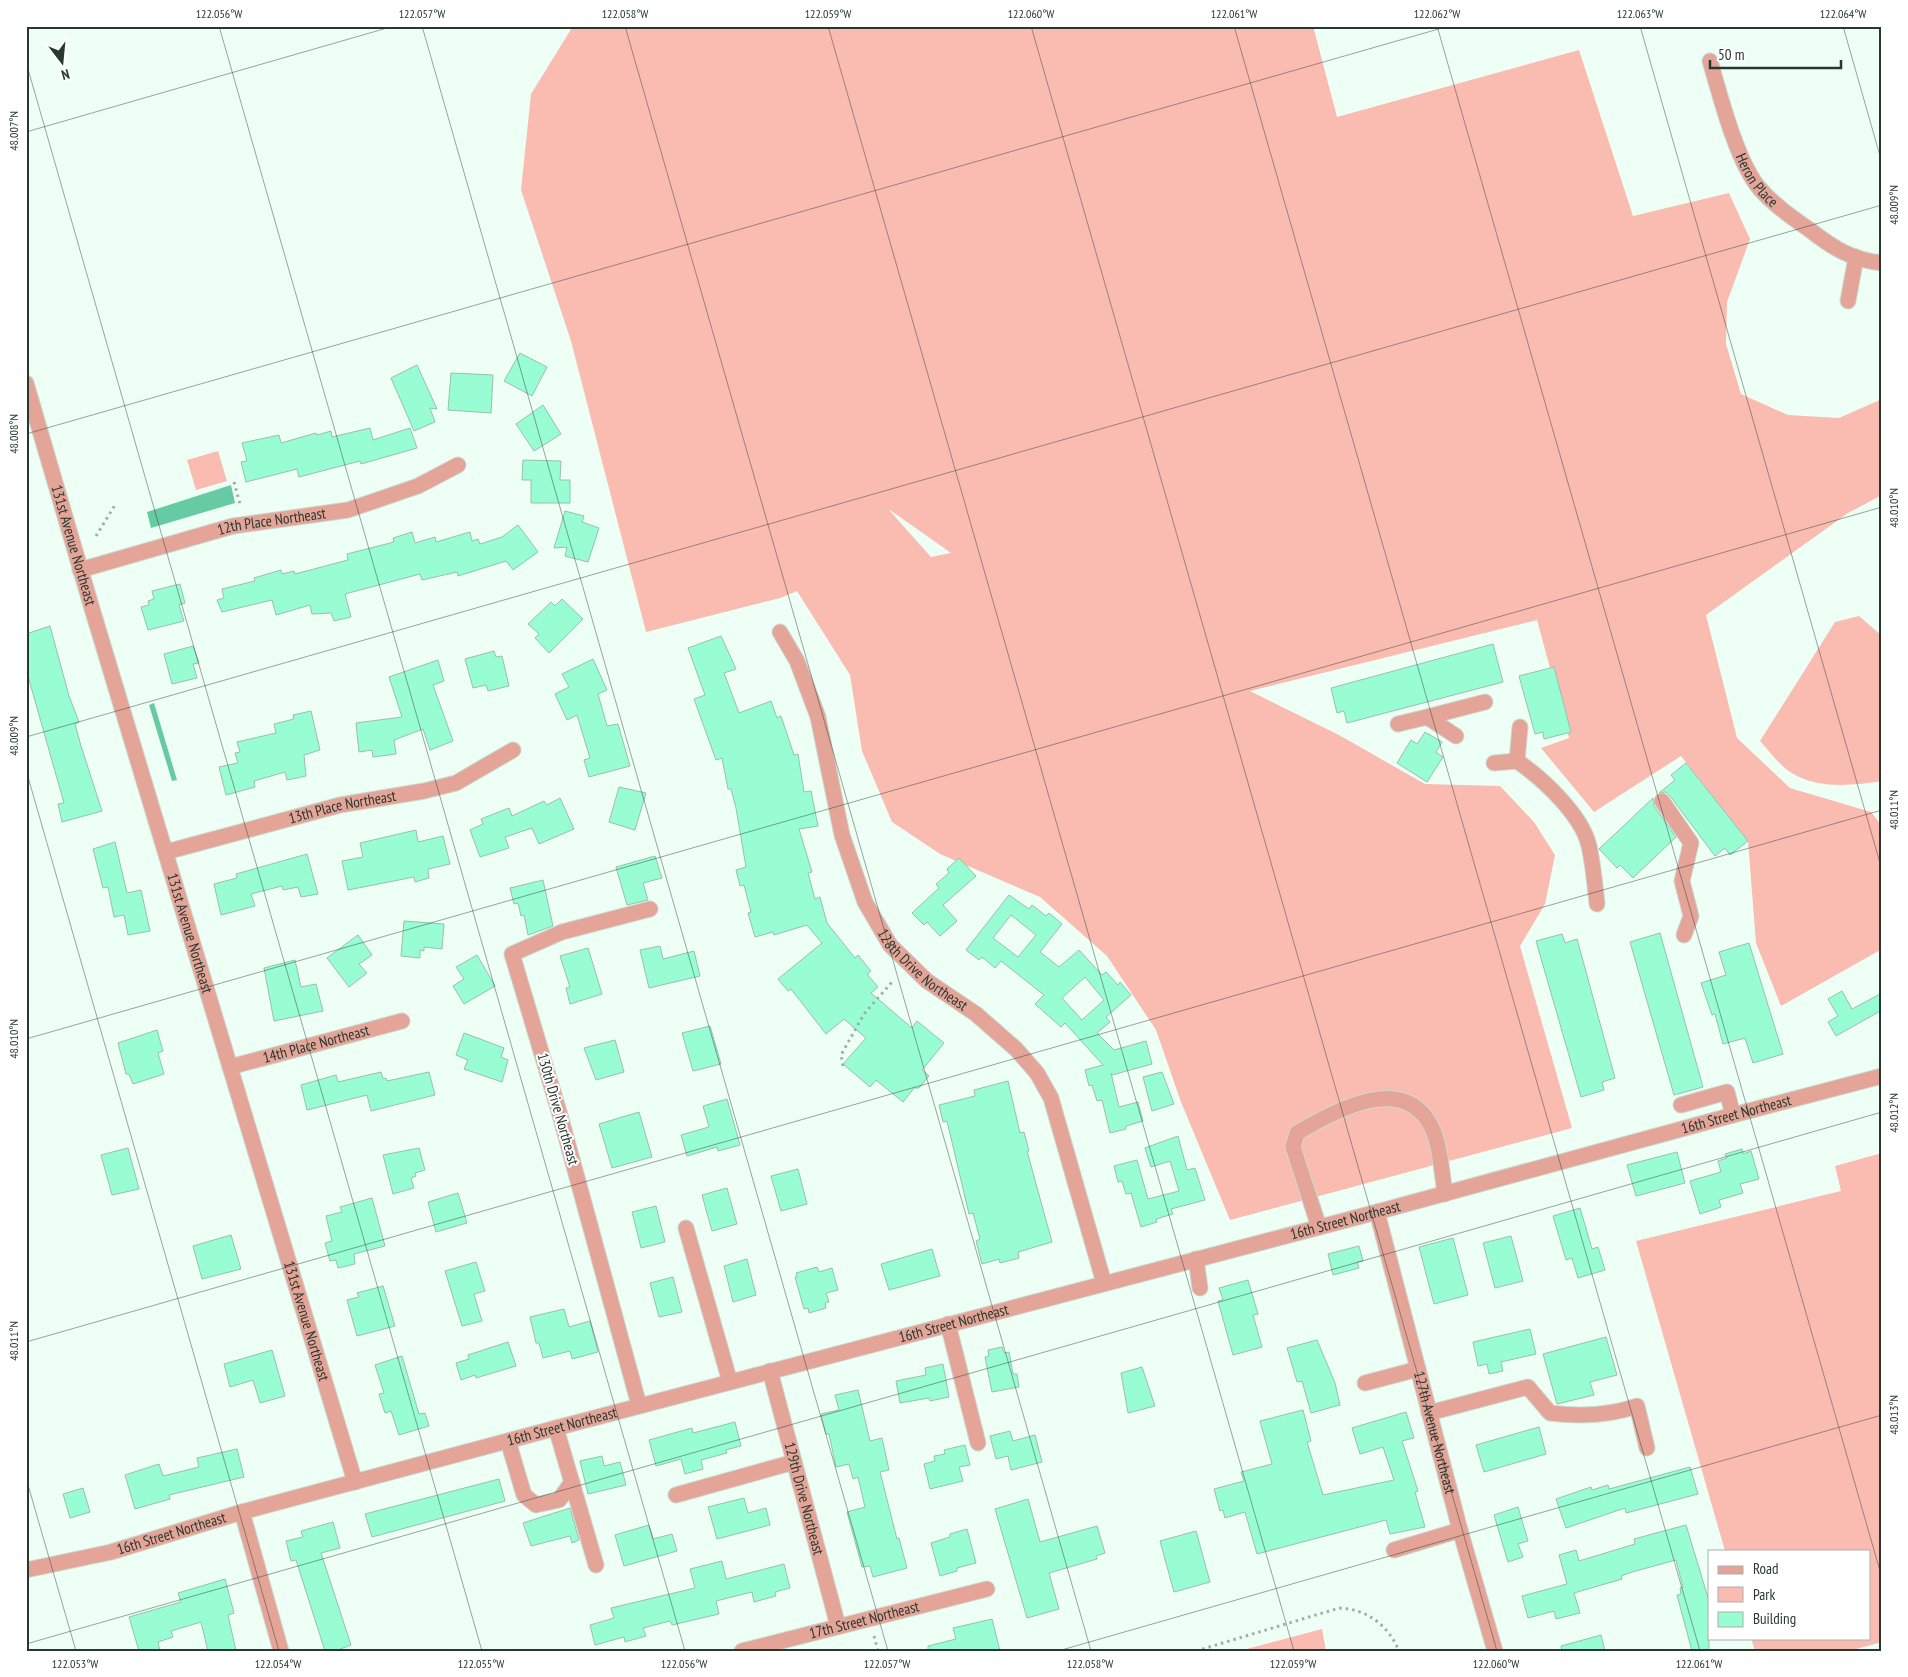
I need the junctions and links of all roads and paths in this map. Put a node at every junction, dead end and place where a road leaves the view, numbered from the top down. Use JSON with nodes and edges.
{"nodes":[{"id":1,"x":1710,"y":61,"type":"dead end"},
{"id":2,"x":1856,"y":258,"type":"junction"},
{"id":3,"x":1882,"y":263,"type":"edge"},
{"id":4,"x":1848,"y":301,"type":"dead end"},
{"id":5,"x":26,"y":383,"type":"edge"},
{"id":6,"x":458,"y":465,"type":"dead end"},
{"id":7,"x":234,"y":482,"type":"dead end"},
{"id":8,"x":240,"y":504,"type":"dead end"},
{"id":9,"x":115,"y":505,"type":"dead end"},
{"id":10,"x":96,"y":536,"type":"dead end"},
{"id":11,"x":80,"y":570,"type":"junction"},
{"id":12,"x":780,"y":632,"type":"dead end"},
{"id":13,"x":1485,"y":702,"type":"dead end"},
{"id":14,"x":1427,"y":717,"type":"junction"},
{"id":15,"x":1398,"y":724,"type":"dead end"},
{"id":16,"x":1520,"y":727,"type":"dead end"},
{"id":17,"x":1456,"y":736,"type":"dead end"},
{"id":18,"x":513,"y":750,"type":"dead end"},
{"id":19,"x":1517,"y":760,"type":"junction"},
{"id":20,"x":1494,"y":763,"type":"dead end"},
{"id":21,"x":1662,"y":801,"type":"dead end"},
{"id":22,"x":166,"y":852,"type":"junction"},
{"id":23,"x":1597,"y":904,"type":"dead end"},
{"id":24,"x":650,"y":909,"type":"dead end"},
{"id":25,"x":1684,"y":935,"type":"dead end"},
{"id":26,"x":892,"y":982,"type":"dead end"},
{"id":27,"x":402,"y":1021,"type":"dead end"},
{"id":28,"x":843,"y":1066,"type":"dead end"},
{"id":29,"x":230,"y":1067,"type":"junction"},
{"id":30,"x":1882,"y":1076,"type":"edge"},
{"id":31,"x":1680,"y":1104,"type":"dead end"},
{"id":32,"x":1733,"y":1115,"type":"junction"},
{"id":33,"x":1445,"y":1194,"type":"junction"},
{"id":34,"x":1377,"y":1212,"type":"junction"},
{"id":35,"x":1319,"y":1227,"type":"junction"},
{"id":36,"x":686,"y":1228,"type":"dead end"},
{"id":37,"x":1196,"y":1259,"type":"junction"},
{"id":38,"x":1104,"y":1283,"type":"junction"},
{"id":39,"x":1200,"y":1288,"type":"dead end"},
{"id":40,"x":948,"y":1324,"type":"junction"},
{"id":41,"x":1418,"y":1369,"type":"junction"},
{"id":42,"x":770,"y":1371,"type":"junction"},
{"id":43,"x":730,"y":1382,"type":"junction"},
{"id":44,"x":1365,"y":1383,"type":"dead end"},
{"id":45,"x":640,"y":1405,"type":"junction"},
{"id":46,"x":1429,"y":1413,"type":"junction"},
{"id":47,"x":556,"y":1428,"type":"junction"},
{"id":48,"x":508,"y":1441,"type":"junction"},
{"id":49,"x":978,"y":1443,"type":"dead end"},
{"id":50,"x":1647,"y":1448,"type":"dead end"},
{"id":51,"x":794,"y":1462,"type":"junction"},
{"id":52,"x":355,"y":1482,"type":"junction"},
{"id":53,"x":572,"y":1482,"type":"junction"},
{"id":54,"x":676,"y":1495,"type":"dead end"},
{"id":55,"x":242,"y":1512,"type":"junction"},
{"id":56,"x":1460,"y":1530,"type":"junction"},
{"id":57,"x":1394,"y":1550,"type":"dead end"},
{"id":58,"x":596,"y":1565,"type":"dead end"},
{"id":59,"x":26,"y":1570,"type":"edge"},
{"id":60,"x":987,"y":1590,"type":"dead end"},
{"id":61,"x":838,"y":1626,"type":"junction"},
{"id":62,"x":874,"y":1636,"type":"dead end"},
{"id":63,"x":281,"y":1651,"type":"edge"},
{"id":64,"x":742,"y":1651,"type":"edge"},
{"id":65,"x":878,"y":1651,"type":"edge"},
{"id":66,"x":1196,"y":1651,"type":"edge"},
{"id":67,"x":1399,"y":1651,"type":"edge"},
{"id":68,"x":1495,"y":1651,"type":"edge"}],
"edges":[{"from":1,"to":2,"type":"street","name":"Heron Place"},
{"from":2,"to":3,"type":"street","name":"Heron Place"},
{"from":2,"to":4,"type":"street"},
{"from":5,"to":11,"type":"street","name":"131st Avenue Northeast"},
{"from":6,"to":11,"type":"street","name":"12th Place Northeast"},
{"from":7,"to":8,"type":"path"},
{"from":9,"to":10,"type":"path"},
{"from":11,"to":22,"type":"street","name":"131st Avenue Northeast"},
{"from":12,"to":38,"type":"street","name":"128th Drive Northeast"},
{"from":13,"to":14,"type":"street"},
{"from":14,"to":15,"type":"street"},
{"from":14,"to":17,"type":"street"},
{"from":16,"to":19,"type":"street"},
{"from":18,"to":22,"type":"street","name":"13th Place Northeast"},
{"from":19,"to":20,"type":"street"},
{"from":19,"to":23,"type":"street"},
{"from":21,"to":25,"type":"street"},
{"from":22,"to":29,"type":"street","name":"131st Avenue Northeast"},
{"from":24,"to":45,"type":"street","name":"130th Drive Northeast"},
{"from":26,"to":28,"type":"path"},
{"from":27,"to":29,"type":"street","name":"14th Place Northeast"},
{"from":29,"to":52,"type":"street","name":"131st Avenue Northeast"},
{"from":30,"to":32,"type":"street","name":"16th Street Northeast"},
{"from":31,"to":32,"type":"street"},
{"from":32,"to":33,"type":"street","name":"16th Street Northeast"},
{"from":33,"to":34,"type":"street","name":"16th Street Northeast"},
{"from":33,"to":35,"type":"street"},
{"from":34,"to":35,"type":"street","name":"16th Street Northeast"},
{"from":34,"to":41,"type":"street","name":"127th Avenue Northeast"},
{"from":35,"to":37,"type":"street","name":"16th Street Northeast"},
{"from":36,"to":43,"type":"street"},
{"from":37,"to":38,"type":"street","name":"16th Street Northeast"},
{"from":37,"to":39,"type":"street"},
{"from":38,"to":40,"type":"street","name":"16th Street Northeast"},
{"from":40,"to":42,"type":"street","name":"16th Street Northeast"},
{"from":40,"to":49,"type":"street"},
{"from":41,"to":44,"type":"street"},
{"from":41,"to":46,"type":"street","name":"127th Avenue Northeast"},
{"from":42,"to":43,"type":"street","name":"16th Street Northeast"},
{"from":42,"to":51,"type":"street","name":"129th Drive Northeast"},
{"from":43,"to":45,"type":"street","name":"16th Street Northeast"},
{"from":45,"to":47,"type":"street","name":"16th Street Northeast"},
{"from":46,"to":50,"type":"street"},
{"from":46,"to":56,"type":"street","name":"127th Avenue Northeast"},
{"from":47,"to":48,"type":"street","name":"16th Street Northeast"},
{"from":47,"to":53,"type":"street"},
{"from":48,"to":52,"type":"street","name":"16th Street Northeast"},
{"from":48,"to":53,"type":"street"},
{"from":51,"to":54,"type":"street"},
{"from":51,"to":61,"type":"street","name":"129th Drive Northeast"},
{"from":52,"to":55,"type":"street","name":"16th Street Northeast"},
{"from":53,"to":58,"type":"street"},
{"from":55,"to":59,"type":"street","name":"16th Street Northeast"},
{"from":55,"to":63,"type":"street"},
{"from":56,"to":57,"type":"street"},
{"from":56,"to":68,"type":"street","name":"127th Avenue Northeast"},
{"from":60,"to":61,"type":"street","name":"17th Street Northeast"},
{"from":61,"to":64,"type":"street","name":"17th Street Northeast"},
{"from":62,"to":65,"type":"path"},
{"from":66,"to":67,"type":"path"}]}
